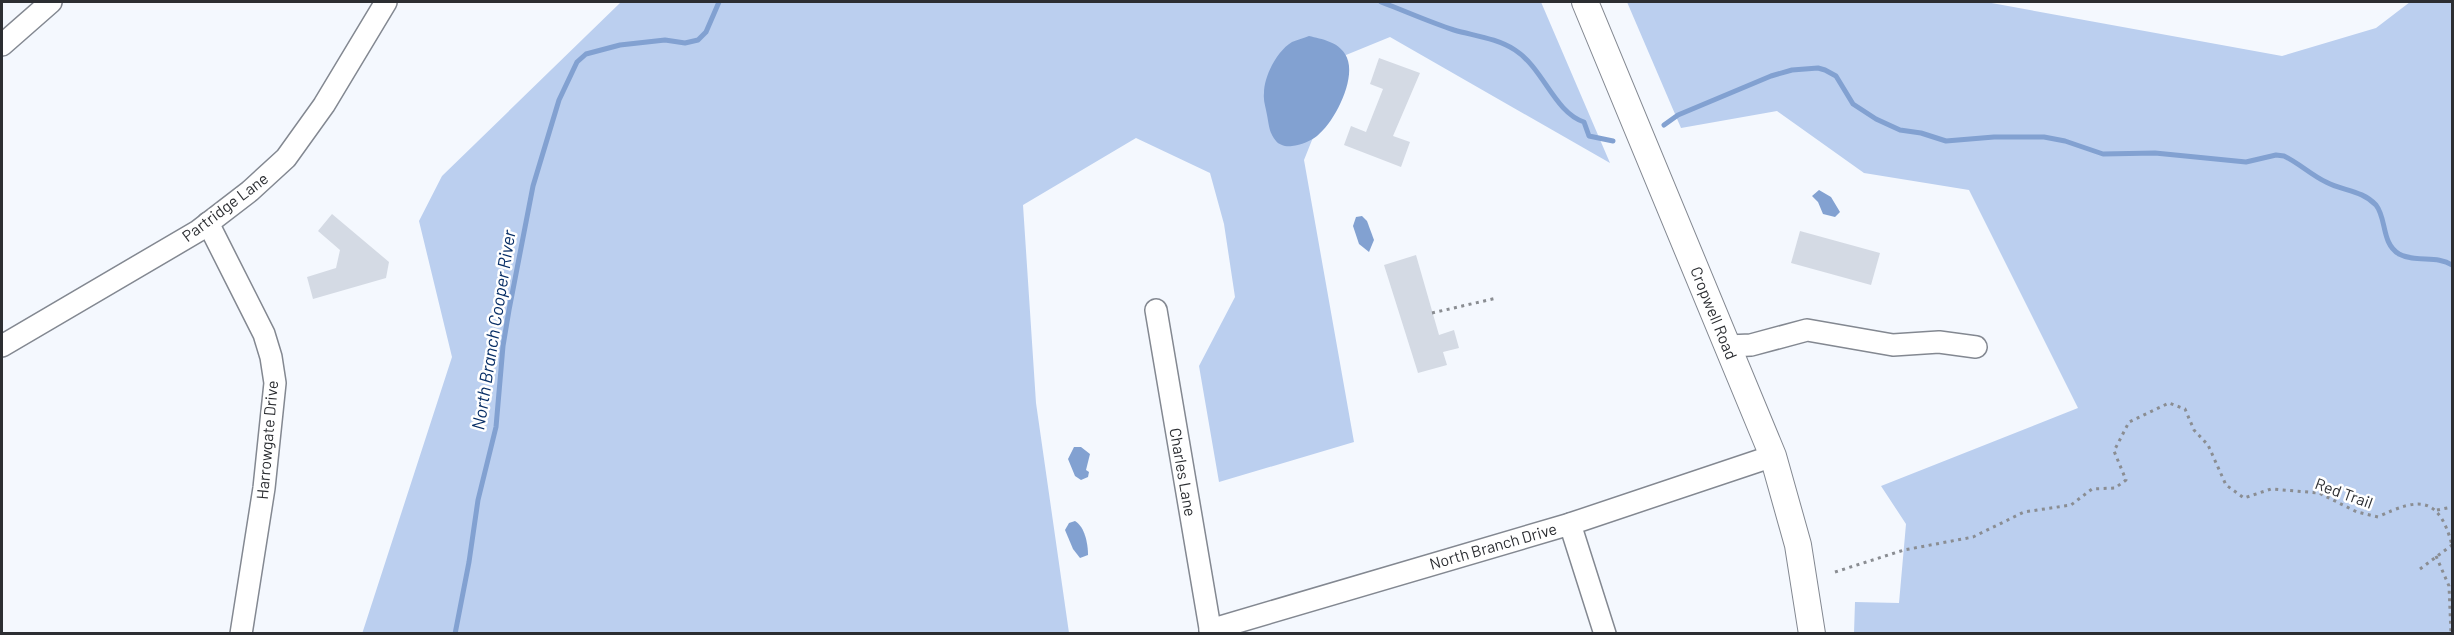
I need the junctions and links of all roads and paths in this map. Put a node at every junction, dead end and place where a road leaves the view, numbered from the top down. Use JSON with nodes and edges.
{"nodes":[{"id":1,"x":51,"y":2,"type":"edge"},
{"id":2,"x":386,"y":2,"type":"edge"},
{"id":3,"x":1585,"y":2,"type":"edge"},
{"id":4,"x":2,"y":45,"type":"edge"},
{"id":5,"x":208,"y":223,"type":"junction"},
{"id":6,"x":1497,"y":298,"type":"dead end"},
{"id":7,"x":1156,"y":310,"type":"dead end"},
{"id":8,"x":1432,"y":314,"type":"dead end"},
{"id":9,"x":2,"y":346,"type":"edge"},
{"id":10,"x":1728,"y":346,"type":"junction"},
{"id":11,"x":1976,"y":347,"type":"dead end"},
{"id":12,"x":1773,"y":456,"type":"junction"},
{"id":13,"x":2452,"y":507,"type":"edge"},
{"id":14,"x":2437,"y":510,"type":"junction"},
{"id":15,"x":1570,"y":524,"type":"junction"},
{"id":16,"x":2452,"y":545,"type":"edge"},
{"id":17,"x":2436,"y":556,"type":"junction"},
{"id":18,"x":2420,"y":569,"type":"dead end"},
{"id":19,"x":1835,"y":572,"type":"dead end"},
{"id":20,"x":1211,"y":632,"type":"edge"},
{"id":21,"x":241,"y":633,"type":"edge"},
{"id":22,"x":1605,"y":633,"type":"edge"},
{"id":23,"x":1812,"y":633,"type":"edge"},
{"id":24,"x":2451,"y":633,"type":"edge"}],
"edges":[{"from":1,"to":4,"type":"street"},
{"from":2,"to":5,"type":"street","name":"Partridge Lane"},
{"from":3,"to":10,"type":"street","name":"Cropwell Road"},
{"from":5,"to":9,"type":"street","name":"Partridge Lane"},
{"from":5,"to":21,"type":"street","name":"Harrowgate Drive"},
{"from":6,"to":8,"type":"path"},
{"from":7,"to":20,"type":"street","name":"Charles Lane"},
{"from":10,"to":11,"type":"street"},
{"from":10,"to":12,"type":"street","name":"Cropwell Road"},
{"from":12,"to":15,"type":"street","name":"North Branch Drive"},
{"from":12,"to":23,"type":"street","name":"Cropwell Road"},
{"from":13,"to":14,"type":"path"},
{"from":14,"to":16,"type":"path"},
{"from":14,"to":19,"type":"path","name":"Red Trail"},
{"from":15,"to":20,"type":"street","name":"North Branch Drive"},
{"from":15,"to":22,"type":"street"},
{"from":16,"to":17,"type":"path"},
{"from":17,"to":18,"type":"path"},
{"from":17,"to":24,"type":"path"}]}
